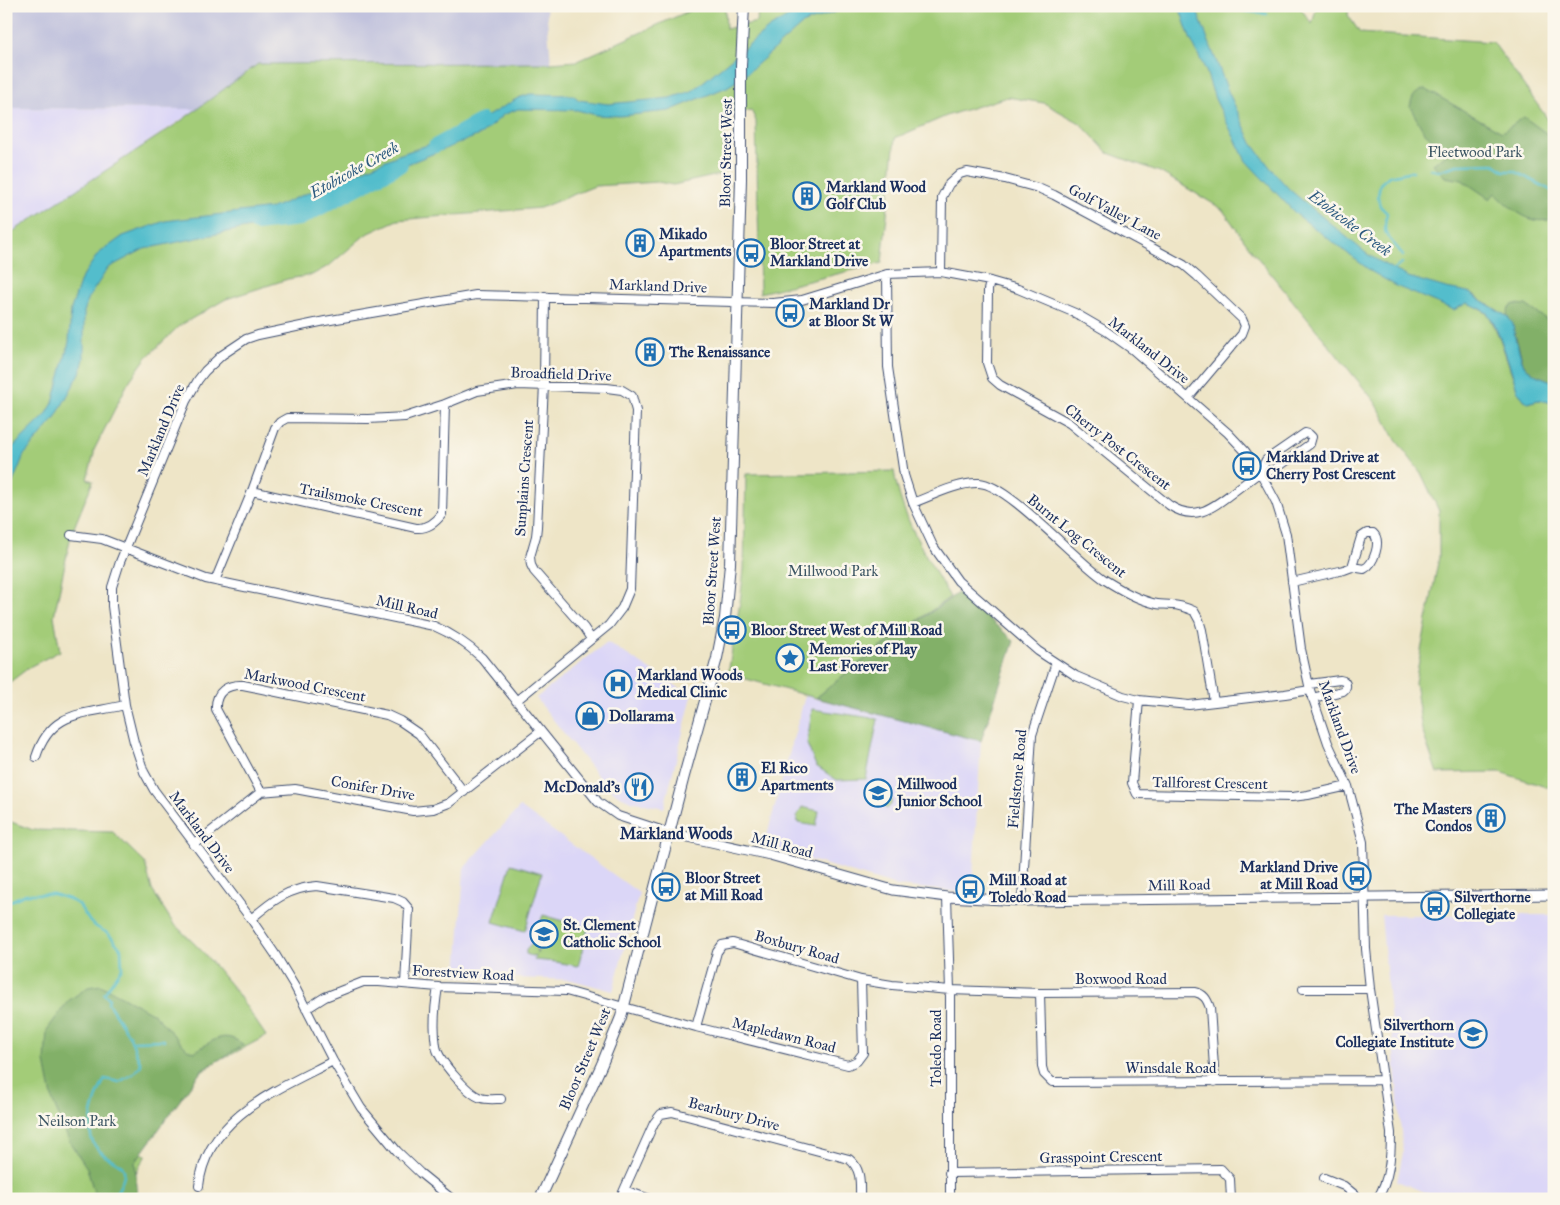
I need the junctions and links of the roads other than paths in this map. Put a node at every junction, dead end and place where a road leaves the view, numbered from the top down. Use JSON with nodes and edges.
{"nodes":[{"id":1,"x":744,"y":9,"type":"edge"},
{"id":2,"x":941,"y":272,"type":"junction"},
{"id":3,"x":887,"y":274,"type":"junction"},
{"id":4,"x":990,"y":281,"type":"junction"},
{"id":5,"x":545,"y":296,"type":"junction"},
{"id":6,"x":738,"y":302,"type":"junction"},
{"id":7,"x":544,"y":385,"type":"junction"},
{"id":8,"x":1188,"y":398,"type":"junction"},
{"id":9,"x":445,"y":404,"type":"junction"},
{"id":10,"x":1260,"y":472,"type":"junction"},
{"id":11,"x":252,"y":491,"type":"junction"},
{"id":12,"x":913,"y":503,"type":"junction"},
{"id":13,"x":72,"y":535,"type":"dead end"},
{"id":14,"x":126,"y":548,"type":"junction"},
{"id":15,"x":1352,"y":567,"type":"junction"},
{"id":16,"x":215,"y":581,"type":"junction"},
{"id":17,"x":1292,"y":582,"type":"junction"},
{"id":18,"x":592,"y":639,"type":"junction"},
{"id":19,"x":1056,"y":663,"type":"junction"},
{"id":20,"x":1309,"y":687,"type":"junction"},
{"id":21,"x":1312,"y":698,"type":"junction"},
{"id":22,"x":1139,"y":700,"type":"junction"},
{"id":23,"x":516,"y":701,"type":"junction"},
{"id":24,"x":1214,"y":702,"type":"junction"},
{"id":25,"x":125,"y":705,"type":"junction"},
{"id":26,"x":540,"y":732,"type":"junction"},
{"id":27,"x":36,"y":758,"type":"dead end"},
{"id":28,"x":1348,"y":786,"type":"junction"},
{"id":29,"x":261,"y":792,"type":"junction"},
{"id":30,"x":464,"y":792,"type":"junction"},
{"id":31,"x":670,"y":833,"type":"junction"},
{"id":32,"x":194,"y":845,"type":"junction"},
{"id":33,"x":1554,"y":895,"type":"edge"},
{"id":34,"x":1365,"y":896,"type":"junction"},
{"id":35,"x":947,"y":897,"type":"junction"},
{"id":36,"x":1022,"y":900,"type":"junction"},
{"id":37,"x":251,"y":919,"type":"junction"},
{"id":38,"x":862,"y":980,"type":"junction"},
{"id":39,"x":405,"y":984,"type":"junction"},
{"id":40,"x":438,"y":987,"type":"junction"},
{"id":41,"x":1303,"y":989,"type":"dead end"},
{"id":42,"x":1370,"y":989,"type":"junction"},
{"id":43,"x":950,"y":990,"type":"junction"},
{"id":44,"x":1040,"y":993,"type":"junction"},
{"id":45,"x":623,"y":1007,"type":"junction"},
{"id":46,"x":306,"y":1009,"type":"junction"},
{"id":47,"x":696,"y":1027,"type":"junction"},
{"id":48,"x":333,"y":1062,"type":"junction"},
{"id":49,"x":1382,"y":1080,"type":"junction"},
{"id":50,"x":1215,"y":1082,"type":"junction"},
{"id":51,"x":501,"y":1099,"type":"dead end"},
{"id":52,"x":949,"y":1173,"type":"junction"},
{"id":53,"x":1324,"y":1178,"type":"dead end"},
{"id":54,"x":199,"y":1186,"type":"dead end"},
{"id":55,"x":624,"y":1190,"type":"junction"},
{"id":56,"x":452,"y":1199,"type":"edge"},
{"id":57,"x":540,"y":1199,"type":"edge"},
{"id":58,"x":620,"y":1199,"type":"edge"},
{"id":59,"x":650,"y":1199,"type":"edge"},
{"id":60,"x":860,"y":1199,"type":"edge"},
{"id":61,"x":950,"y":1199,"type":"edge"},
{"id":62,"x":1231,"y":1199,"type":"edge"},
{"id":63,"x":1360,"y":1199,"type":"edge"},
{"id":64,"x":1377,"y":1199,"type":"edge"}],
"edges":[{"from":1,"to":6,"type":"main road","name":"Bloor Street West"},
{"from":2,"to":3,"type":"street","name":"Markland Drive"},
{"from":2,"to":4,"type":"street","name":"Markland Drive"},
{"from":2,"to":8,"type":"street","name":"Golf Valley Lane"},
{"from":3,"to":6,"type":"street","name":"Markland Drive"},
{"from":3,"to":12,"type":"street"},
{"from":4,"to":8,"type":"street","name":"Markland Drive"},
{"from":4,"to":10,"type":"street","name":"Cherry Post Crescent"},
{"from":5,"to":6,"type":"street","name":"Markland Drive"},
{"from":5,"to":7,"type":"street","name":"Sunplains Crescent"},
{"from":5,"to":14,"type":"street","name":"Markland Drive"},
{"from":6,"to":31,"type":"main road","name":"Bloor Street West"},
{"from":7,"to":9,"type":"street","name":"Broadfield Drive"},
{"from":7,"to":18,"type":"street","name":"Sunplains Crescent"},
{"from":7,"to":18,"type":"street","name":"Broadfield Drive"},
{"from":8,"to":10,"type":"street","name":"Markland Drive"},
{"from":9,"to":11,"type":"street","name":"Broadfield Drive"},
{"from":9,"to":11,"type":"street","name":"Trailsmoke Crescent"},
{"from":10,"to":10,"type":"street"},
{"from":10,"to":17,"type":"street","name":"Markland Drive"},
{"from":11,"to":16,"type":"street","name":"Broadfield Drive"},
{"from":12,"to":19,"type":"street"},
{"from":12,"to":24,"type":"street","name":"Burnt Log Crescent"},
{"from":13,"to":14,"type":"street","name":"Mill Road"},
{"from":14,"to":16,"type":"street","name":"Mill Road"},
{"from":14,"to":25,"type":"street","name":"Markland Drive"},
{"from":15,"to":15,"type":"street"},
{"from":15,"to":17,"type":"street"},
{"from":16,"to":23,"type":"street","name":"Mill Road"},
{"from":17,"to":20,"type":"street","name":"Markland Drive"},
{"from":18,"to":23,"type":"street","name":"Broadfield Drive"},
{"from":19,"to":22,"type":"street"},
{"from":19,"to":36,"type":"street","name":"Fieldstone Road"},
{"from":20,"to":21,"type":"street","name":"Markland Drive"},
{"from":20,"to":21,"type":"street"},
{"from":20,"to":24,"type":"street"},
{"from":21,"to":28,"type":"street","name":"Markland Drive"},
{"from":22,"to":24,"type":"street"},
{"from":22,"to":28,"type":"street","name":"Tallforest Crescent"},
{"from":23,"to":26,"type":"street","name":"Mill Road"},
{"from":25,"to":27,"type":"street"},
{"from":25,"to":32,"type":"street","name":"Markland Drive"},
{"from":26,"to":30,"type":"street","name":"Conifer Drive"},
{"from":26,"to":31,"type":"street","name":"Mill Road"},
{"from":28,"to":34,"type":"street","name":"Markland Drive"},
{"from":29,"to":30,"type":"street","name":"Conifer Drive"},
{"from":29,"to":30,"type":"street","name":"Markwood Crescent"},
{"from":29,"to":32,"type":"street"},
{"from":31,"to":35,"type":"street","name":"Mill Road"},
{"from":31,"to":45,"type":"main road","name":"Bloor Street West"},
{"from":32,"to":37,"type":"street","name":"Markland Drive"},
{"from":33,"to":34,"type":"street","name":"Mill Road"},
{"from":34,"to":36,"type":"street","name":"Mill Road"},
{"from":34,"to":42,"type":"street","name":"Markland Drive"},
{"from":35,"to":36,"type":"street","name":"Mill Road"},
{"from":35,"to":43,"type":"street","name":"Toledo Road"},
{"from":37,"to":39,"type":"street"},
{"from":37,"to":46,"type":"street","name":"Markland Drive"},
{"from":38,"to":43,"type":"street","name":"Boxbury Road"},
{"from":38,"to":47,"type":"street","name":"Boxbury Road"},
{"from":38,"to":47,"type":"street","name":"Mapledawn Road"},
{"from":39,"to":40,"type":"street","name":"Forestview Road"},
{"from":39,"to":46,"type":"street","name":"Forestview Road"},
{"from":40,"to":45,"type":"street","name":"Forestview Road"},
{"from":40,"to":51,"type":"street"},
{"from":41,"to":42,"type":"street"},
{"from":42,"to":49,"type":"street","name":"Markland Drive"},
{"from":43,"to":44,"type":"street","name":"Boxwood Road"},
{"from":43,"to":52,"type":"street","name":"Toledo Road"},
{"from":44,"to":50,"type":"street","name":"Boxwood Road"},
{"from":44,"to":50,"type":"street","name":"Winsdale Road"},
{"from":45,"to":47,"type":"street","name":"Mapledawn Road"},
{"from":45,"to":57,"type":"main road","name":"Bloor Street West"},
{"from":46,"to":48,"type":"street","name":"Markland Drive"},
{"from":48,"to":54,"type":"street"},
{"from":48,"to":56,"type":"street","name":"Markland Drive"},
{"from":49,"to":50,"type":"street","name":"Winsdale Road"},
{"from":49,"to":64,"type":"street","name":"Markland Drive"},
{"from":52,"to":61,"type":"street","name":"Toledo Road"},
{"from":52,"to":62,"type":"street","name":"Grasspoint Crescent"},
{"from":53,"to":63,"type":"street"},
{"from":55,"to":58,"type":"street","name":"Bearbury Drive"},
{"from":55,"to":59,"type":"street"},
{"from":55,"to":60,"type":"street","name":"Bearbury Drive"}]}
